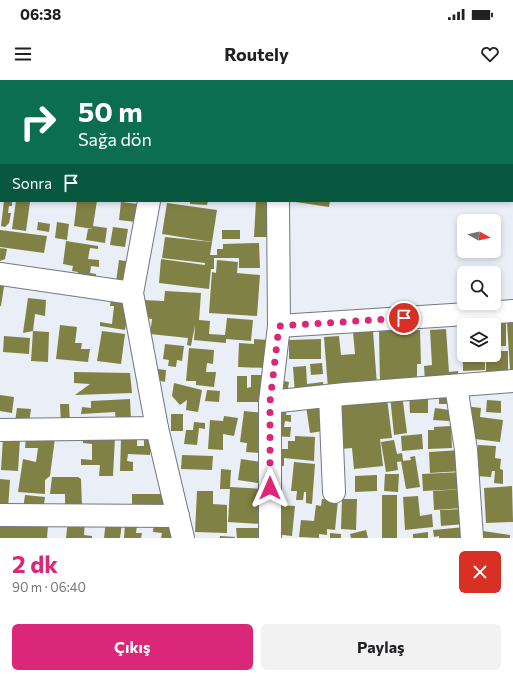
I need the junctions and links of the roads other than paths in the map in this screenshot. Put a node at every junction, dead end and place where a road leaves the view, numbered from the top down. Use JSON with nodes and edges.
{"nodes":[{"id":1,"x":149,"y":202,"type":"edge"},
{"id":2,"x":278,"y":202,"type":"edge"},
{"id":3,"x":0,"y":274,"type":"edge"},
{"id":4,"x":132,"y":294,"type":"junction"},
{"id":5,"x":513,"y":311,"type":"edge"},
{"id":6,"x":279,"y":326,"type":"junction"},
{"id":7,"x":513,"y":381,"type":"edge"},
{"id":8,"x":456,"y":386,"type":"junction"},
{"id":9,"x":330,"y":396,"type":"junction"},
{"id":10,"x":270,"y":402,"type":"junction"},
{"id":11,"x":157,"y":428,"type":"junction"},
{"id":12,"x":0,"y":430,"type":"edge"},
{"id":13,"x":334,"y":492,"type":"dead end"},
{"id":14,"x":0,"y":515,"type":"edge"},
{"id":15,"x":178,"y":516,"type":"junction"},
{"id":16,"x":183,"y":538,"type":"edge"},
{"id":17,"x":270,"y":538,"type":"edge"},
{"id":18,"x":472,"y":538,"type":"edge"}],
"edges":[{"from":1,"to":4,"type":"street"},
{"from":2,"to":6,"type":"street"},
{"from":3,"to":4,"type":"street"},
{"from":4,"to":11,"type":"street"},
{"from":5,"to":6,"type":"street"},
{"from":6,"to":10,"type":"street"},
{"from":7,"to":8,"type":"street"},
{"from":8,"to":9,"type":"street"},
{"from":8,"to":18,"type":"street"},
{"from":9,"to":10,"type":"street"},
{"from":9,"to":13,"type":"street"},
{"from":10,"to":17,"type":"street"},
{"from":11,"to":12,"type":"street"},
{"from":11,"to":15,"type":"street"},
{"from":14,"to":15,"type":"street"},
{"from":15,"to":16,"type":"street"}]}
